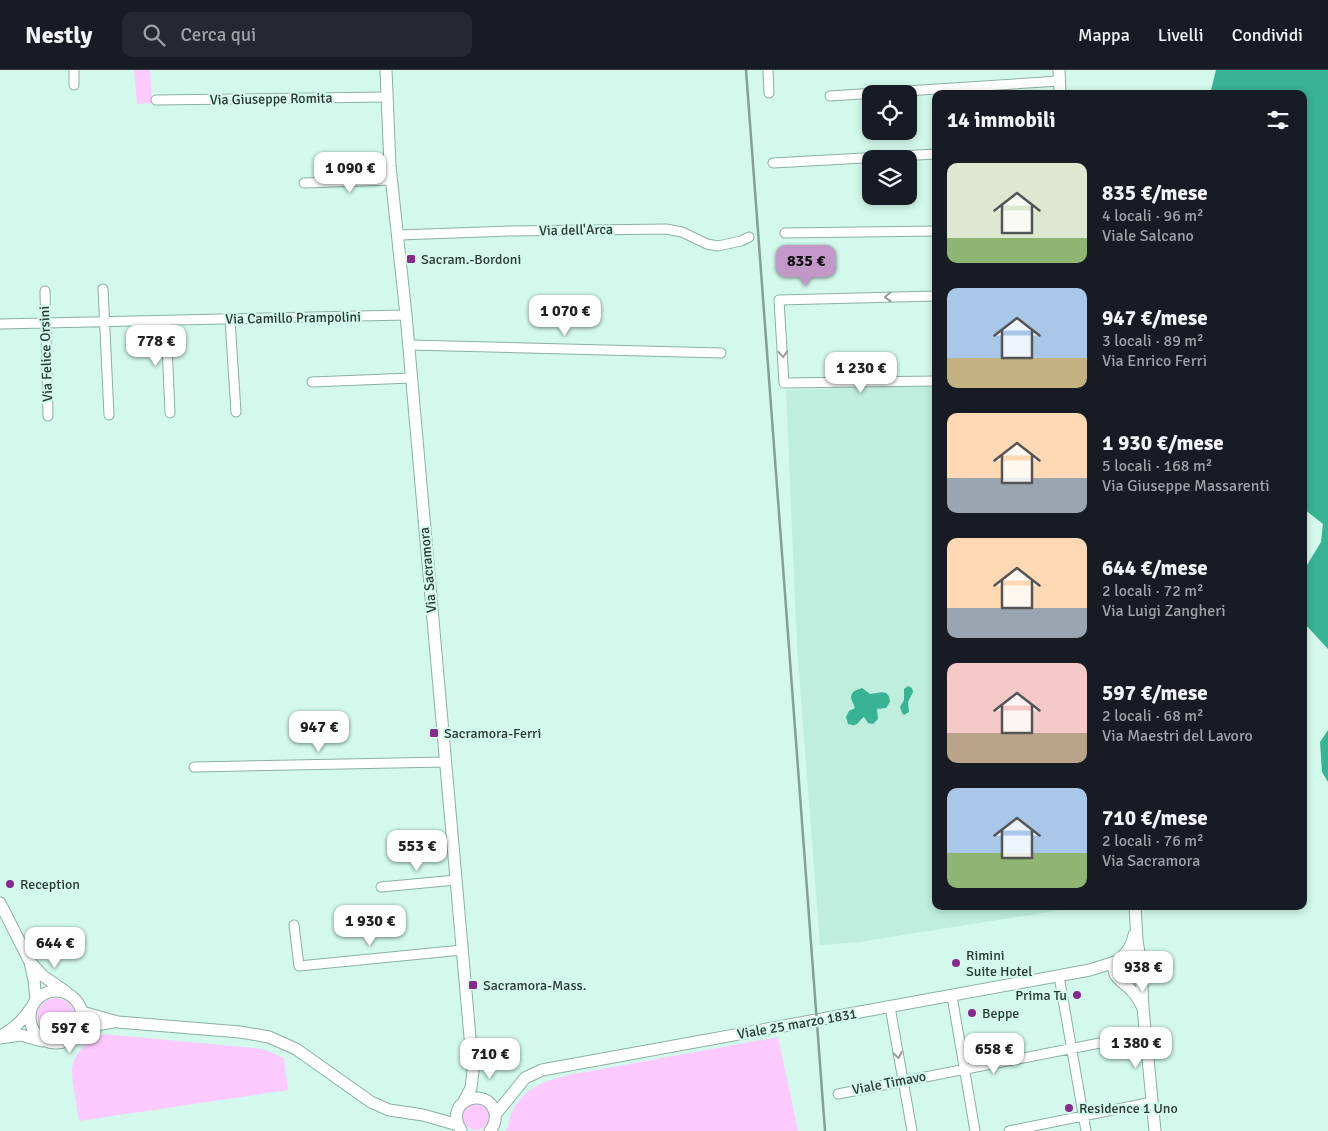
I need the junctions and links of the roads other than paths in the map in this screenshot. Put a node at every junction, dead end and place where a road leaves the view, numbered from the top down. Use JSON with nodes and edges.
{"nodes":[{"id":1,"x":74,"y":70,"type":"edge"},
{"id":2,"x":386,"y":70,"type":"edge"},
{"id":3,"x":768,"y":70,"type":"edge"},
{"id":4,"x":1059,"y":75,"type":"edge"},
{"id":5,"x":74,"y":85,"type":"dead end"},
{"id":6,"x":1060,"y":90,"type":"edge"},
{"id":7,"x":769,"y":93,"type":"dead end"},
{"id":8,"x":830,"y":96,"type":"dead end"},
{"id":9,"x":386,"y":97,"type":"junction"},
{"id":10,"x":156,"y":100,"type":"dead end"},
{"id":11,"x":932,"y":154,"type":"edge"},
{"id":12,"x":773,"y":164,"type":"dead end"},
{"id":13,"x":392,"y":180,"type":"junction"},
{"id":14,"x":304,"y":183,"type":"dead end"},
{"id":15,"x":932,"y":231,"type":"edge"},
{"id":16,"x":785,"y":234,"type":"dead end"},
{"id":17,"x":399,"y":235,"type":"junction"},
{"id":18,"x":749,"y":236,"type":"dead end"},
{"id":19,"x":103,"y":290,"type":"dead end"},
{"id":20,"x":44,"y":291,"type":"dead end"},
{"id":21,"x":932,"y":296,"type":"edge"},
{"id":22,"x":406,"y":315,"type":"junction"},
{"id":23,"x":230,"y":319,"type":"junction"},
{"id":24,"x":166,"y":321,"type":"junction"},
{"id":25,"x":105,"y":322,"type":"junction"},
{"id":26,"x":46,"y":323,"type":"junction"},
{"id":27,"x":0,"y":324,"type":"edge"},
{"id":28,"x":409,"y":345,"type":"junction"},
{"id":29,"x":721,"y":353,"type":"dead end"},
{"id":30,"x":411,"y":378,"type":"junction"},
{"id":31,"x":932,"y":381,"type":"edge"},
{"id":32,"x":312,"y":382,"type":"dead end"},
{"id":33,"x":236,"y":412,"type":"dead end"},
{"id":34,"x":170,"y":413,"type":"dead end"},
{"id":35,"x":109,"y":415,"type":"dead end"},
{"id":36,"x":48,"y":416,"type":"dead end"},
{"id":37,"x":445,"y":762,"type":"junction"},
{"id":38,"x":194,"y":767,"type":"dead end"},
{"id":39,"x":456,"y":880,"type":"junction"},
{"id":40,"x":381,"y":887,"type":"dead end"},
{"id":41,"x":0,"y":904,"type":"edge"},
{"id":42,"x":1135,"y":910,"type":"edge"},
{"id":43,"x":1136,"y":922,"type":"junction"},
{"id":44,"x":294,"y":925,"type":"dead end"},
{"id":45,"x":462,"y":950,"type":"junction"},
{"id":46,"x":1121,"y":960,"type":"junction"},
{"id":47,"x":30,"y":962,"type":"junction"},
{"id":48,"x":1090,"y":970,"type":"junction"},
{"id":49,"x":1142,"y":970,"type":"junction"},
{"id":50,"x":1059,"y":976,"type":"junction"},
{"id":51,"x":1116,"y":977,"type":"junction"},
{"id":52,"x":1126,"y":984,"type":"junction"},
{"id":53,"x":67,"y":993,"type":"junction"},
{"id":54,"x":952,"y":996,"type":"junction"},
{"id":55,"x":34,"y":1003,"type":"junction"},
{"id":56,"x":890,"y":1007,"type":"junction"},
{"id":57,"x":1143,"y":1008,"type":"junction"},
{"id":58,"x":82,"y":1012,"type":"junction"},
{"id":59,"x":118,"y":1022,"type":"junction"},
{"id":60,"x":80,"y":1028,"type":"junction"},
{"id":61,"x":1146,"y":1034,"type":"junction"},
{"id":62,"x":0,"y":1038,"type":"edge"},
{"id":63,"x":45,"y":1041,"type":"junction"},
{"id":64,"x":1071,"y":1048,"type":"junction"},
{"id":65,"x":965,"y":1068,"type":"junction"},
{"id":66,"x":473,"y":1071,"type":"junction"},
{"id":67,"x":903,"y":1080,"type":"junction"},
{"id":68,"x":512,"y":1094,"type":"junction"},
{"id":69,"x":838,"y":1094,"type":"dead end"},
{"id":70,"x":464,"y":1101,"type":"junction"},
{"id":71,"x":486,"y":1101,"type":"junction"},
{"id":72,"x":1152,"y":1102,"type":"junction"},
{"id":73,"x":457,"y":1112,"type":"junction"},
{"id":74,"x":423,"y":1115,"type":"junction"},
{"id":75,"x":495,"y":1115,"type":"junction"},
{"id":76,"x":1083,"y":1115,"type":"junction"},
{"id":77,"x":460,"y":1128,"type":"edge"},
{"id":78,"x":490,"y":1131,"type":"edge"},
{"id":79,"x":912,"y":1131,"type":"edge"},
{"id":80,"x":975,"y":1131,"type":"edge"},
{"id":81,"x":1009,"y":1131,"type":"edge"},
{"id":82,"x":1086,"y":1131,"type":"edge"},
{"id":83,"x":1155,"y":1131,"type":"edge"}],
"edges":[{"from":1,"to":5,"type":"street"},
{"from":2,"to":9,"type":"street","name":"Via Sacramora"},
{"from":3,"to":7,"type":"street"},
{"from":4,"to":6,"type":"street"},
{"from":4,"to":8,"type":"street"},
{"from":9,"to":10,"type":"street","name":"Via Giuseppe Romita"},
{"from":9,"to":13,"type":"street","name":"Via Sacramora"},
{"from":11,"to":12,"type":"street"},
{"from":13,"to":14,"type":"street"},
{"from":13,"to":17,"type":"street","name":"Via Sacramora"},
{"from":15,"to":16,"type":"street"},
{"from":17,"to":18,"type":"street","name":"Via dell'Arca"},
{"from":17,"to":22,"type":"street","name":"Via Sacramora"},
{"from":19,"to":25,"type":"street"},
{"from":20,"to":26,"type":"street","name":"Via Felice Orsini"},
{"from":21,"to":31,"type":"street","one_way":true},
{"from":22,"to":23,"type":"street","name":"Via Camillo Prampolini"},
{"from":22,"to":28,"type":"street","name":"Via Sacramora"},
{"from":23,"to":24,"type":"street","name":"Via Camillo Prampolini"},
{"from":23,"to":33,"type":"street"},
{"from":24,"to":25,"type":"street","name":"Via Camillo Prampolini"},
{"from":24,"to":34,"type":"street"},
{"from":25,"to":26,"type":"street","name":"Via Camillo Prampolini"},
{"from":25,"to":35,"type":"street"},
{"from":26,"to":27,"type":"street","name":"Via Camillo Prampolini"},
{"from":26,"to":36,"type":"street","name":"Via Felice Orsini"},
{"from":28,"to":29,"type":"street"},
{"from":28,"to":30,"type":"street","name":"Via Sacramora"},
{"from":30,"to":32,"type":"street"},
{"from":30,"to":37,"type":"street","name":"Via Sacramora"},
{"from":37,"to":38,"type":"street"},
{"from":37,"to":39,"type":"street","name":"Via Sacramora"},
{"from":39,"to":40,"type":"street"},
{"from":39,"to":45,"type":"street","name":"Via Sacramora"},
{"from":41,"to":47,"type":"street"},
{"from":42,"to":43,"type":"street"},
{"from":43,"to":46,"type":"street"},
{"from":43,"to":49,"type":"street"},
{"from":44,"to":45,"type":"street"},
{"from":45,"to":66,"type":"street","name":"Via Sacramora"},
{"from":46,"to":48,"type":"street","name":"Viale 25 marzo 1831"},
{"from":46,"to":49,"type":"street"},
{"from":46,"to":51,"type":"street"},
{"from":47,"to":53,"type":"street"},
{"from":47,"to":55,"type":"street"},
{"from":48,"to":50,"type":"street","name":"Viale 25 marzo 1831"},
{"from":48,"to":51,"type":"street","name":"Viale 25 marzo 1831"},
{"from":49,"to":52,"type":"street"},
{"from":49,"to":57,"type":"street"},
{"from":50,"to":54,"type":"street","name":"Viale 25 marzo 1831"},
{"from":50,"to":64,"type":"street"},
{"from":51,"to":52,"type":"street"},
{"from":52,"to":57,"type":"street"},
{"from":53,"to":55,"type":"street"},
{"from":53,"to":58,"type":"street"},
{"from":54,"to":56,"type":"street","name":"Viale 25 marzo 1831"},
{"from":54,"to":65,"type":"street"},
{"from":55,"to":62,"type":"street"},
{"from":55,"to":63,"type":"street"},
{"from":56,"to":67,"type":"street","one_way":true},
{"from":56,"to":68,"type":"street","name":"Viale 25 marzo 1831"},
{"from":57,"to":61,"type":"street"},
{"from":58,"to":59,"type":"street"},
{"from":58,"to":60,"type":"street"},
{"from":59,"to":60,"type":"street"},
{"from":59,"to":74,"type":"street"},
{"from":60,"to":63,"type":"street"},
{"from":61,"to":64,"type":"street","name":"Viale Timavo"},
{"from":61,"to":72,"type":"street"},
{"from":62,"to":63,"type":"street"},
{"from":64,"to":65,"type":"street","name":"Viale Timavo"},
{"from":64,"to":76,"type":"street"},
{"from":65,"to":67,"type":"street","name":"Viale Timavo"},
{"from":65,"to":80,"type":"street"},
{"from":66,"to":70,"type":"street","name":"Via Sacramora"},
{"from":66,"to":71,"type":"street","name":"Via Sacramora"},
{"from":67,"to":69,"type":"street","name":"Viale Timavo"},
{"from":67,"to":79,"type":"street"},
{"from":68,"to":71,"type":"street","name":"Viale 25 marzo 1831"},
{"from":68,"to":75,"type":"street","name":"Viale 25 marzo 1831"},
{"from":70,"to":71,"type":"street","name":"Viale 25 marzo 1831"},
{"from":70,"to":73,"type":"street","name":"Via Sacramora"},
{"from":71,"to":75,"type":"street","name":"Via Sacramora"},
{"from":72,"to":76,"type":"street"},
{"from":72,"to":83,"type":"street"},
{"from":73,"to":74,"type":"street"},
{"from":73,"to":77,"type":"street"},
{"from":74,"to":77,"type":"street"},
{"from":75,"to":78,"type":"street"},
{"from":76,"to":81,"type":"street"},
{"from":76,"to":82,"type":"street"}]}
